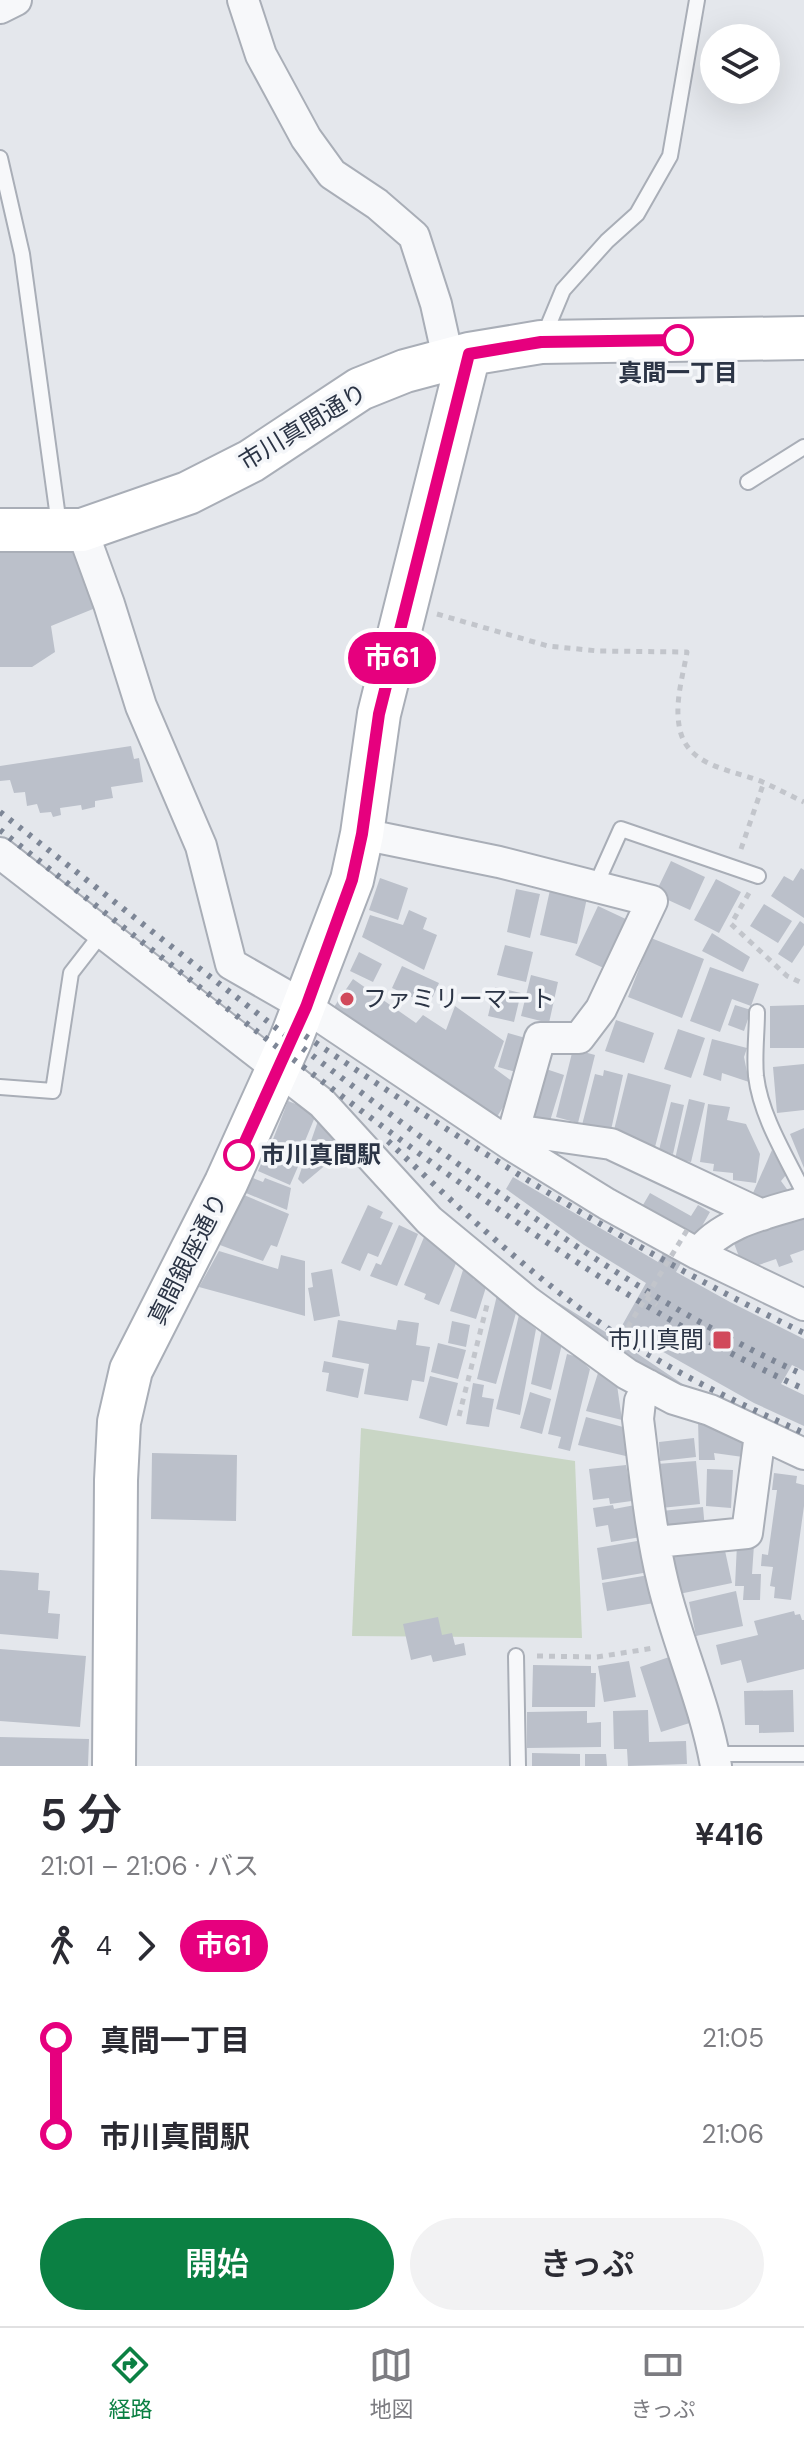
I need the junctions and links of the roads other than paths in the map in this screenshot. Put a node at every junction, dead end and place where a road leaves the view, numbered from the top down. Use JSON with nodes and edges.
{"nodes":[{"id":1,"x":16,"y":0,"type":"edge"},
{"id":2,"x":243,"y":0,"type":"edge"},
{"id":3,"x":697,"y":0,"type":"edge"},
{"id":4,"x":0,"y":8,"type":"edge"},
{"id":5,"x":0,"y":162,"type":"edge"},
{"id":6,"x":804,"y":338,"type":"edge"},
{"id":7,"x":541,"y":342,"type":"junction"},
{"id":8,"x":458,"y":356,"type":"junction"},
{"id":9,"x":804,"y":447,"type":"edge"},
{"id":10,"x":748,"y":482,"type":"dead end"},
{"id":11,"x":0,"y":530,"type":"edge"},
{"id":12,"x":71,"y":530,"type":"junction"},
{"id":13,"x":362,"y":834,"type":"junction"},
{"id":14,"x":0,"y":853,"type":"edge"},
{"id":15,"x":758,"y":876,"type":"road end"},
{"id":16,"x":595,"y":887,"type":"junction"},
{"id":17,"x":102,"y":933,"type":"junction"},
{"id":18,"x":306,"y":1007,"type":"junction"},
{"id":19,"x":757,"y":1012,"type":"dead end"},
{"id":20,"x":277,"y":1070,"type":"junction"},
{"id":21,"x":0,"y":1087,"type":"edge"},
{"id":22,"x":512,"y":1137,"type":"junction"},
{"id":23,"x":804,"y":1193,"type":"edge"},
{"id":24,"x":804,"y":1202,"type":"edge"},
{"id":25,"x":762,"y":1215,"type":"junction"},
{"id":26,"x":694,"y":1241,"type":"junction"},
{"id":27,"x":804,"y":1305,"type":"edge"},
{"id":28,"x":648,"y":1385,"type":"junction"},
{"id":29,"x":760,"y":1434,"type":"junction"},
{"id":30,"x":804,"y":1454,"type":"edge"},
{"id":31,"x":656,"y":1542,"type":"junction"},
{"id":32,"x":516,"y":1656,"type":"road end"},
{"id":33,"x":804,"y":1754,"type":"edge"},
{"id":34,"x":715,"y":1760,"type":"edge"},
{"id":35,"x":114,"y":1766,"type":"edge"},
{"id":36,"x":518,"y":1766,"type":"edge"}],
"edges":[{"from":1,"to":4,"type":"street"},
{"from":2,"to":8,"type":"street"},
{"from":3,"to":7,"type":"lane"},
{"from":5,"to":12,"type":"lane"},
{"from":6,"to":7,"type":"street","name":"市川真間通り"},
{"from":7,"to":8,"type":"street","name":"市川真間通り"},
{"from":8,"to":12,"type":"street","name":"市川真間通り"},
{"from":8,"to":13,"type":"street","name":"真間銀座通り"},
{"from":9,"to":10,"type":"lane"},
{"from":11,"to":12,"type":"street","name":"市川真間通り"},
{"from":12,"to":18,"type":"street"},
{"from":13,"to":16,"type":"street"},
{"from":13,"to":18,"type":"street","name":"真間銀座通り"},
{"from":14,"to":17,"type":"street"},
{"from":15,"to":16,"type":"lane"},
{"from":16,"to":22,"type":"street"},
{"from":17,"to":20,"type":"street"},
{"from":17,"to":21,"type":"lane"},
{"from":18,"to":20,"type":"street","name":"真間銀座通り"},
{"from":18,"to":22,"type":"street"},
{"from":19,"to":23,"type":"lane"},
{"from":20,"to":28,"type":"street"},
{"from":20,"to":35,"type":"street","name":"真間銀座通り"},
{"from":22,"to":25,"type":"street"},
{"from":22,"to":26,"type":"street"},
{"from":24,"to":25,"type":"street"},
{"from":25,"to":26,"type":"street"},
{"from":26,"to":27,"type":"street"},
{"from":28,"to":29,"type":"street"},
{"from":28,"to":31,"type":"street"},
{"from":29,"to":30,"type":"street"},
{"from":29,"to":31,"type":"street"},
{"from":31,"to":34,"type":"street"},
{"from":32,"to":36,"type":"lane"},
{"from":33,"to":34,"type":"lane"}]}
